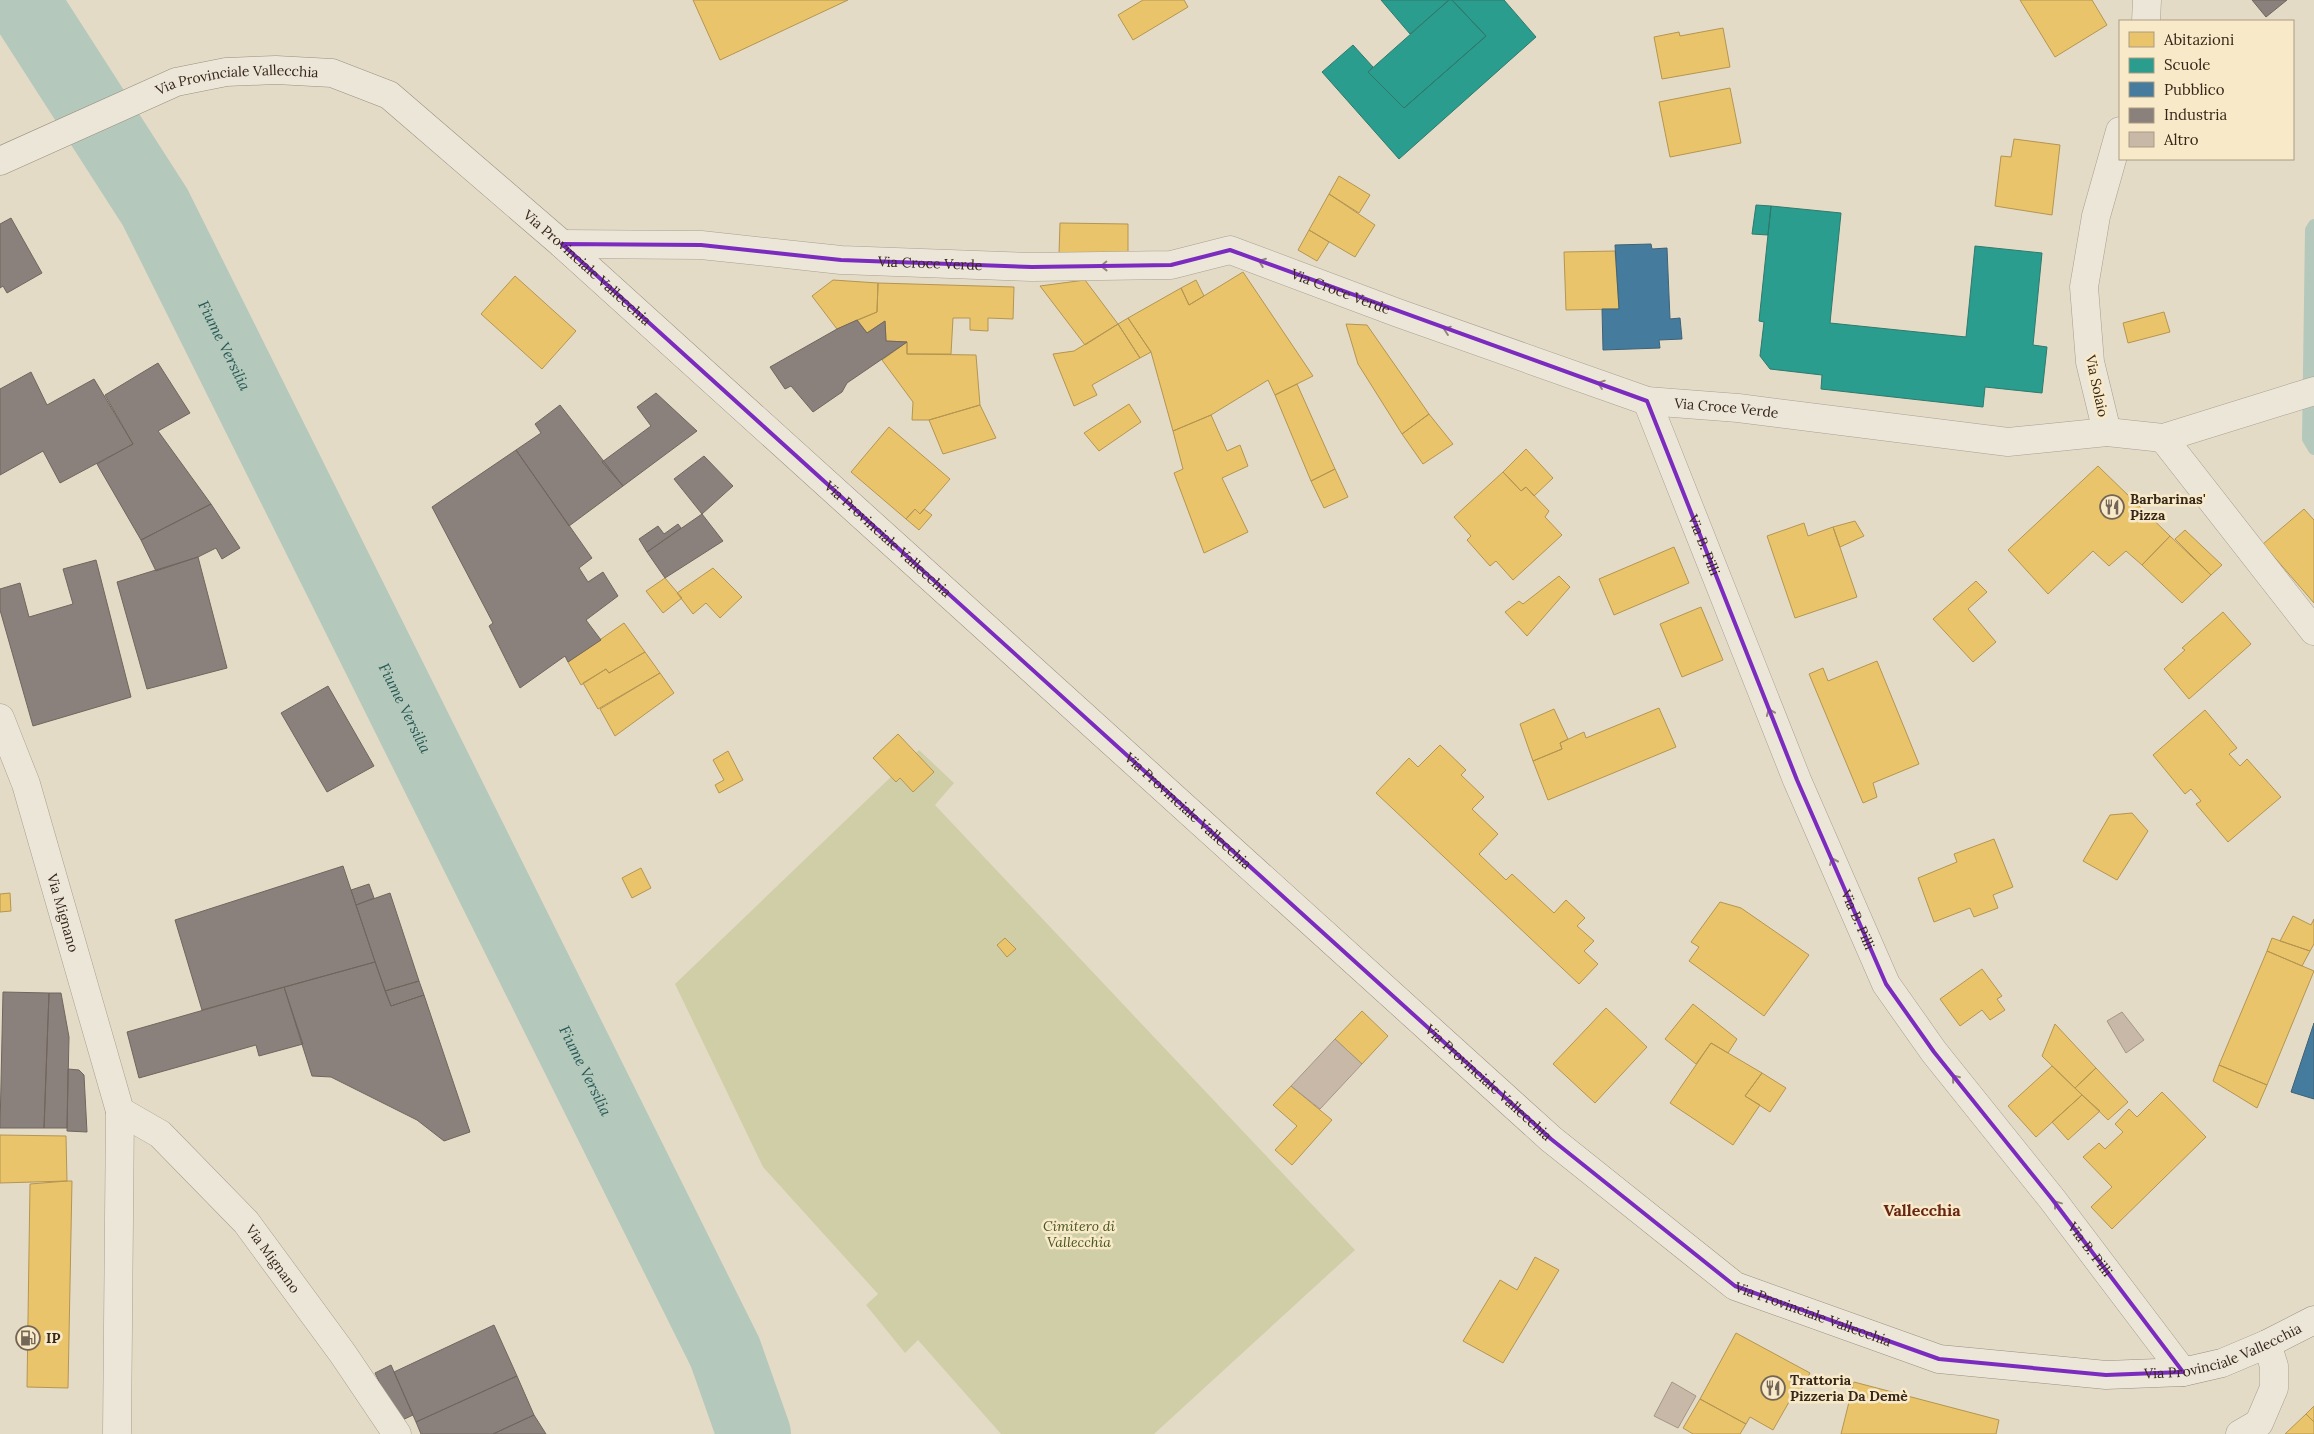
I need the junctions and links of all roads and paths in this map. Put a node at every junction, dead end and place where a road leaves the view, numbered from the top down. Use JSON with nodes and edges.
{"nodes":[{"id":1,"x":2147,"y":0,"type":"edge"},
{"id":2,"x":2146,"y":20,"type":"edge"},
{"id":3,"x":2119,"y":136,"type":"edge"},
{"id":4,"x":0,"y":161,"type":"edge"},
{"id":5,"x":562,"y":244,"type":"junction"},
{"id":6,"x":2314,"y":391,"type":"edge"},
{"id":7,"x":1647,"y":401,"type":"junction"},
{"id":8,"x":2107,"y":432,"type":"junction"},
{"id":9,"x":2163,"y":438,"type":"junction"},
{"id":10,"x":2314,"y":631,"type":"edge"},
{"id":11,"x":0,"y":718,"type":"edge"},
{"id":12,"x":120,"y":1110,"type":"junction"},
{"id":13,"x":2314,"y":1320,"type":"edge"},
{"id":14,"x":2267,"y":1344,"type":"junction"},
{"id":15,"x":2184,"y":1372,"type":"junction"},
{"id":16,"x":117,"y":1434,"type":"edge"},
{"id":17,"x":397,"y":1434,"type":"edge"},
{"id":18,"x":2240,"y":1434,"type":"edge"}],
"edges":[{"from":1,"to":2,"type":"street"},
{"from":3,"to":8,"type":"street","name":"Via Solaio"},
{"from":4,"to":5,"type":"street","name":"Via Provinciale Vallecchia"},
{"from":7,"to":5,"type":"street","name":"Via Croce Verde","one_way":true},
{"from":5,"to":15,"type":"street","name":"Via Provinciale Vallecchia"},
{"from":6,"to":9,"type":"street"},
{"from":7,"to":8,"type":"street","name":"Via Croce Verde"},
{"from":15,"to":7,"type":"street","name":"Via B. Pilli","one_way":true},
{"from":8,"to":9,"type":"street","name":"Via Solaio"},
{"from":9,"to":10,"type":"street"},
{"from":11,"to":12,"type":"street","name":"Via Mignano"},
{"from":12,"to":16,"type":"street","name":"Via Mignano"},
{"from":12,"to":17,"type":"street","name":"Via Mignano"},
{"from":13,"to":14,"type":"street","name":"Via Provinciale Vallecchia"},
{"from":14,"to":15,"type":"street","name":"Via Provinciale Vallecchia"},
{"from":14,"to":18,"type":"street"}]}
